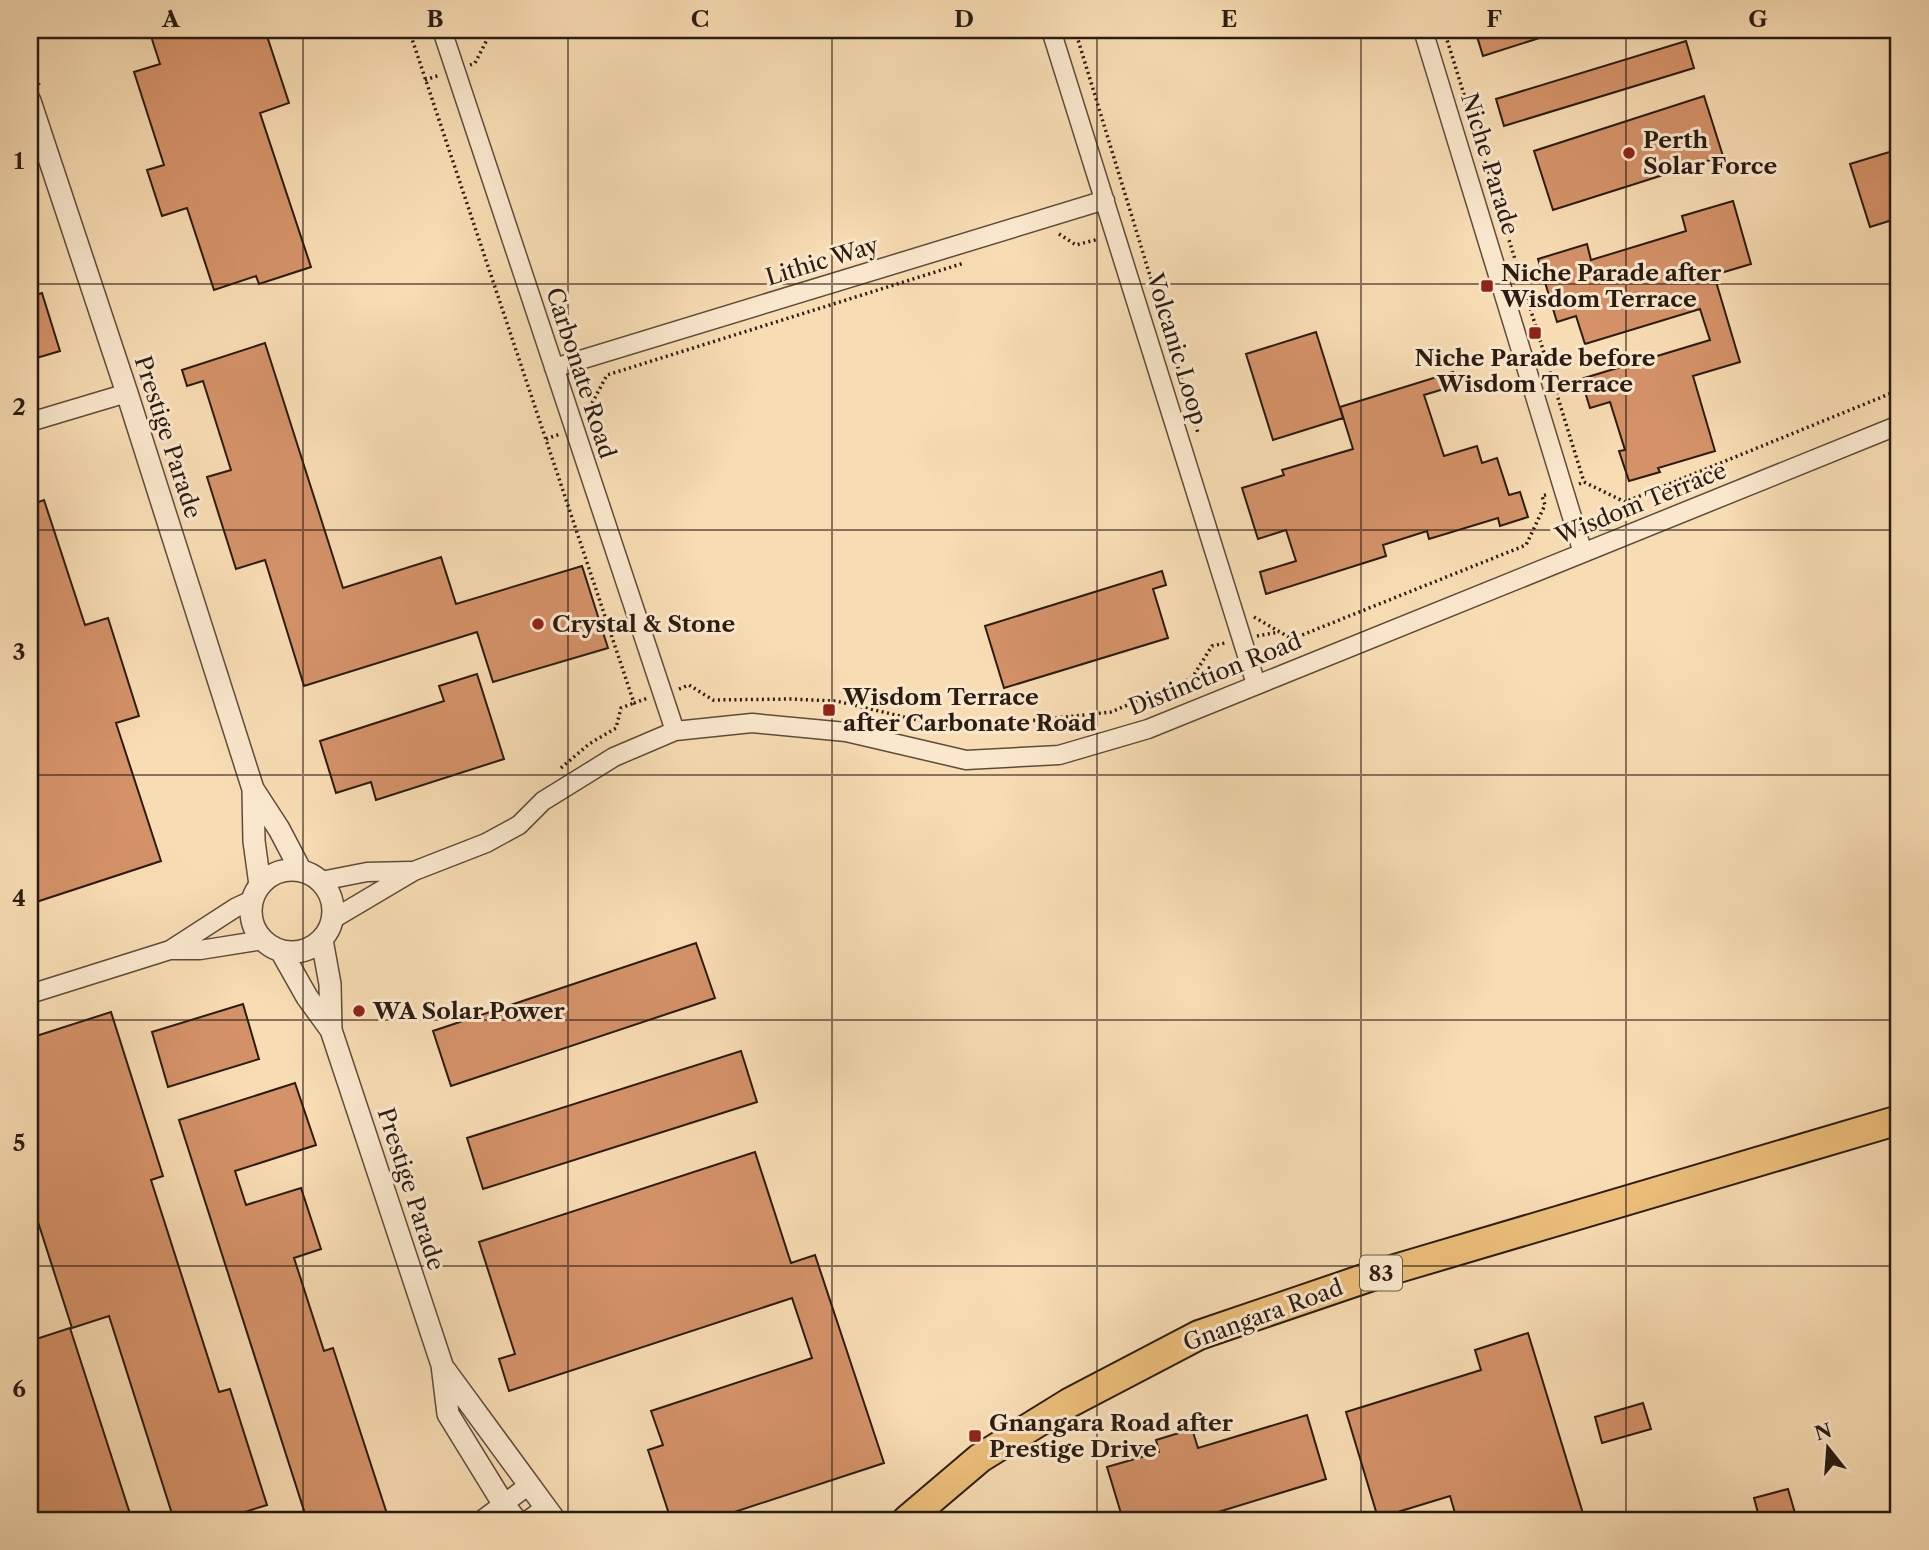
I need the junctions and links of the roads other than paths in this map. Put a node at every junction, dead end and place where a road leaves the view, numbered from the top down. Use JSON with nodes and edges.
{"nodes":[{"id":1,"x":442,"y":30,"type":"edge"},
{"id":2,"x":1052,"y":30,"type":"edge"},
{"id":3,"x":1423,"y":30,"type":"edge"},
{"id":4,"x":36,"y":99,"type":"edge"},
{"id":5,"x":1105,"y":200,"type":"junction"},
{"id":6,"x":554,"y":368,"type":"junction"},
{"id":7,"x":127,"y":393,"type":"junction"},
{"id":8,"x":30,"y":422,"type":"edge"},
{"id":9,"x":1899,"y":425,"type":"edge"},
{"id":10,"x":1583,"y":553,"type":"junction"},
{"id":11,"x":1401,"y":626,"type":"joint"},
{"id":12,"x":1256,"y":684,"type":"junction"},
{"id":13,"x":675,"y":731,"type":"junction"},
{"id":14,"x":253,"y":789,"type":"junction"},
{"id":15,"x":301,"y":870,"type":"junction"},
{"id":16,"x":414,"y":871,"type":"junction"},
{"id":17,"x":321,"y":881,"type":"junction"},
{"id":18,"x":256,"y":892,"type":"junction"},
{"id":19,"x":333,"y":919,"type":"junction"},
{"id":20,"x":322,"y":940,"type":"junction"},
{"id":21,"x":272,"y":946,"type":"junction"},
{"id":22,"x":170,"y":950,"type":"junction"},
{"id":23,"x":30,"y":994,"type":"edge"},
{"id":24,"x":331,"y":1030,"type":"junction"},
{"id":25,"x":1899,"y":1121,"type":"edge"},
{"id":26,"x":442,"y":1365,"type":"junction"},
{"id":27,"x":529,"y":1485,"type":"junction"},
{"id":28,"x":510,"y":1512,"type":"edge"},
{"id":29,"x":542,"y":1516,"type":"edge"},
{"id":30,"x":482,"y":1520,"type":"edge"},
{"id":31,"x":907,"y":1520,"type":"edge"}],
"edges":[{"from":1,"to":6,"type":"street","name":"Carbonate Road"},
{"from":2,"to":5,"type":"street","name":"Volcanic Loop"},
{"from":3,"to":10,"type":"street","name":"Niche Parade"},
{"from":4,"to":7,"type":"street","name":"Prestige Parade"},
{"from":5,"to":6,"type":"street","name":"Lithic Way"},
{"from":5,"to":12,"type":"street","name":"Volcanic Loop"},
{"from":6,"to":13,"type":"street","name":"Carbonate Road"},
{"from":7,"to":8,"type":"street"},
{"from":7,"to":14,"type":"street","name":"Prestige Parade"},
{"from":9,"to":10,"type":"street","name":"Wisdom Terrace"},
{"from":10,"to":11,"type":"street","name":"Wisdom Terrace"},
{"from":11,"to":12,"type":"street","name":"Distinction Road"},
{"from":12,"to":13,"type":"street","name":"Distinction Road"},
{"from":13,"to":16,"type":"street","name":"Distinction Road"},
{"from":14,"to":15,"type":"street","name":"Prestige Parade"},
{"from":14,"to":18,"type":"street","name":"Prestige Parade"},
{"from":15,"to":17,"type":"street"},
{"from":15,"to":18,"type":"street"},
{"from":16,"to":17,"type":"street","name":"Distinction Road"},
{"from":16,"to":19,"type":"street","name":"Distinction Road"},
{"from":17,"to":19,"type":"street"},
{"from":18,"to":21,"type":"street"},
{"from":18,"to":22,"type":"street"},
{"from":19,"to":20,"type":"street"},
{"from":20,"to":21,"type":"street"},
{"from":20,"to":24,"type":"street","name":"Prestige Parade"},
{"from":21,"to":22,"type":"street"},
{"from":21,"to":24,"type":"street","name":"Prestige Parade"},
{"from":22,"to":23,"type":"street"},
{"from":24,"to":26,"type":"street","name":"Prestige Parade"},
{"from":25,"to":31,"type":"main road","name":"Gnangara Road","number":"83"},
{"from":26,"to":27,"type":"street","name":"Prestige Parade"},
{"from":26,"to":28,"type":"street","name":"Prestige Parade"},
{"from":27,"to":28,"type":"street"},
{"from":27,"to":29,"type":"street","name":"Prestige Parade"},
{"from":28,"to":30,"type":"street"}]}
